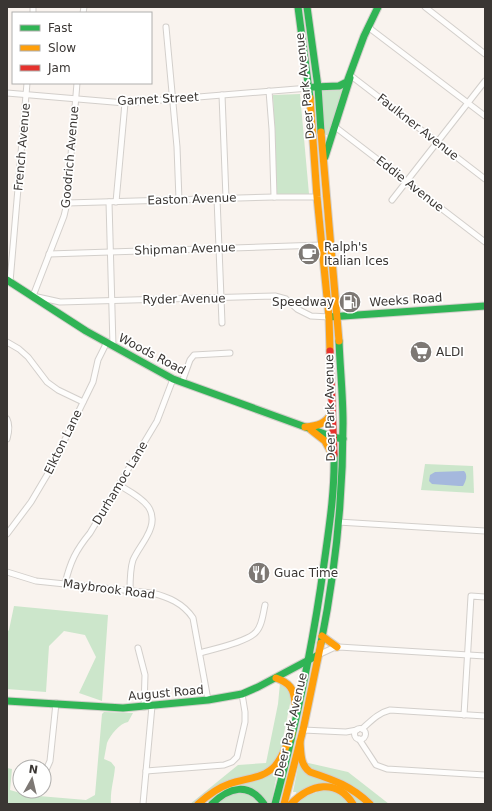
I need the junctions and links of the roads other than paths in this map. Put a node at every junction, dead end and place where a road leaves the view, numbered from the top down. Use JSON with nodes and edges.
{"nodes":[{"id":1,"x":298,"y":7,"type":"edge"},
{"id":2,"x":307,"y":7,"type":"edge"},
{"id":3,"x":378,"y":7,"type":"edge"},
{"id":4,"x":425,"y":7,"type":"edge"},
{"id":5,"x":166,"y":27,"type":"dead end"},
{"id":6,"x":368,"y":27,"type":"junction"},
{"id":7,"x":485,"y":54,"type":"edge"},
{"id":8,"x":350,"y":75,"type":"junction"},
{"id":9,"x":485,"y":81,"type":"edge"},
{"id":10,"x":27,"y":84,"type":"edge"},
{"id":11,"x":77,"y":84,"type":"edge"},
{"id":12,"x":318,"y":87,"type":"junction"},
{"id":13,"x":309,"y":88,"type":"junction"},
{"id":14,"x":269,"y":91,"type":"junction"},
{"id":15,"x":7,"y":92,"type":"edge"},
{"id":16,"x":26,"y":94,"type":"junction"},
{"id":17,"x":222,"y":95,"type":"junction"},
{"id":18,"x":76,"y":98,"type":"junction"},
{"id":19,"x":173,"y":99,"type":"junction"},
{"id":20,"x":468,"y":102,"type":"junction"},
{"id":21,"x":125,"y":103,"type":"junction"},
{"id":22,"x":485,"y":116,"type":"edge"},
{"id":23,"x":334,"y":126,"type":"junction"},
{"id":24,"x":437,"y":142,"type":"junction"},
{"id":25,"x":323,"y":165,"type":"junction"},
{"id":26,"x":485,"y":179,"type":"edge"},
{"id":27,"x":407,"y":181,"type":"junction"},
{"id":28,"x":274,"y":197,"type":"junction"},
{"id":29,"x":317,"y":197,"type":"junction"},
{"id":30,"x":217,"y":198,"type":"junction"},
{"id":31,"x":226,"y":198,"type":"junction"},
{"id":32,"x":178,"y":200,"type":"junction"},
{"id":33,"x":392,"y":200,"type":"dead end"},
{"id":34,"x":109,"y":202,"type":"junction"},
{"id":35,"x":116,"y":202,"type":"junction"},
{"id":36,"x":67,"y":203,"type":"junction"},
{"id":37,"x":485,"y":242,"type":"edge"},
{"id":38,"x":321,"y":245,"type":"junction"},
{"id":39,"x":219,"y":248,"type":"junction"},
{"id":40,"x":110,"y":252,"type":"junction"},
{"id":41,"x":49,"y":254,"type":"junction"},
{"id":42,"x":9,"y":281,"type":"edge"},
{"id":43,"x":33,"y":296,"type":"junction"},
{"id":44,"x":220,"y":298,"type":"junction"},
{"id":45,"x":112,"y":301,"type":"junction"},
{"id":46,"x":485,"y":306,"type":"edge"},
{"id":47,"x":338,"y":316,"type":"junction"},
{"id":48,"x":329,"y":317,"type":"junction"},
{"id":49,"x":222,"y":323,"type":"dead end"},
{"id":50,"x":7,"y":342,"type":"edge"},
{"id":51,"x":110,"y":344,"type":"junction"},
{"id":52,"x":230,"y":353,"type":"dead end"},
{"id":53,"x":173,"y":379,"type":"junction"},
{"id":54,"x":182,"y":382,"type":"junction"},
{"id":55,"x":83,"y":402,"type":"junction"},
{"id":56,"x":332,"y":413,"type":"junction"},
{"id":57,"x":7,"y":419,"type":"edge"},
{"id":58,"x":308,"y":428,"type":"junction"},
{"id":59,"x":333,"y":437,"type":"junction"},
{"id":60,"x":343,"y":438,"type":"junction"},
{"id":61,"x":7,"y":439,"type":"edge"},
{"id":62,"x":333,"y":458,"type":"junction"},
{"id":63,"x":119,"y":485,"type":"junction"},
{"id":64,"x":338,"y":522,"type":"junction"},
{"id":65,"x":485,"y":531,"type":"edge"},
{"id":66,"x":7,"y":534,"type":"edge"},
{"id":67,"x":7,"y":572,"type":"edge"},
{"id":68,"x":65,"y":584,"type":"junction"},
{"id":69,"x":130,"y":590,"type":"junction"},
{"id":70,"x":485,"y":597,"type":"edge"},
{"id":71,"x":265,"y":605,"type":"dead end"},
{"id":72,"x":322,"y":636,"type":"junction"},
{"id":73,"x":337,"y":647,"type":"junction"},
{"id":74,"x":138,"y":648,"type":"dead end"},
{"id":75,"x":200,"y":652,"type":"junction"},
{"id":76,"x":318,"y":655,"type":"junction"},
{"id":77,"x":468,"y":655,"type":"junction"},
{"id":78,"x":485,"y":656,"type":"edge"},
{"id":79,"x":307,"y":661,"type":"junction"},
{"id":80,"x":276,"y":678,"type":"junction"},
{"id":81,"x":242,"y":694,"type":"junction"},
{"id":82,"x":208,"y":700,"type":"junction"},
{"id":83,"x":7,"y":701,"type":"edge"},
{"id":84,"x":56,"y":703,"type":"junction"},
{"id":85,"x":144,"y":706,"type":"junction"},
{"id":86,"x":152,"y":706,"type":"junction"},
{"id":87,"x":464,"y":715,"type":"junction"},
{"id":88,"x":485,"y":716,"type":"edge"},
{"id":89,"x":295,"y":717,"type":"junction"},
{"id":90,"x":303,"y":730,"type":"junction"},
{"id":91,"x":292,"y":733,"type":"junction"},
{"id":92,"x":360,"y":734,"type":"junction"},
{"id":93,"x":300,"y":742,"type":"junction"},
{"id":94,"x":50,"y":759,"type":"edge"},
{"id":95,"x":146,"y":771,"type":"junction"},
{"id":96,"x":485,"y":775,"type":"edge"},
{"id":97,"x":143,"y":804,"type":"edge"},
{"id":98,"x":198,"y":804,"type":"edge"},
{"id":99,"x":212,"y":804,"type":"edge"},
{"id":100,"x":264,"y":804,"type":"edge"},
{"id":101,"x":275,"y":804,"type":"edge"},
{"id":102,"x":284,"y":804,"type":"edge"},
{"id":103,"x":291,"y":804,"type":"edge"},
{"id":104,"x":353,"y":804,"type":"edge"},
{"id":105,"x":370,"y":804,"type":"edge"}],
"edges":[{"from":1,"to":13,"type":"main road","name":"Deer Park Avenue"},
{"from":2,"to":12,"type":"main road","name":"Deer Park Avenue"},
{"from":3,"to":6,"type":"main road"},
{"from":4,"to":7,"type":"street"},
{"from":5,"to":19,"type":"street"},
{"from":6,"to":8,"type":"main road"},
{"from":6,"to":20,"type":"street"},
{"from":8,"to":12,"type":"main road"},
{"from":8,"to":23,"type":"main road"},
{"from":8,"to":24,"type":"street","name":"Faulkner Avenue"},
{"from":9,"to":20,"type":"street"},
{"from":10,"to":16,"type":"street","name":"French Avenue"},
{"from":11,"to":18,"type":"street","name":"Goodrich Avenue"},
{"from":12,"to":13,"type":"main road"},
{"from":12,"to":25,"type":"main road","name":"Deer Park Avenue"},
{"from":13,"to":14,"type":"street","name":"Garnet Street"},
{"from":13,"to":29,"type":"main road","name":"Deer Park Avenue"},
{"from":14,"to":17,"type":"street","name":"Garnet Street"},
{"from":14,"to":28,"type":"street"},
{"from":15,"to":16,"type":"street","name":"Garnet Street"},
{"from":16,"to":18,"type":"street","name":"Garnet Street"},
{"from":16,"to":42,"type":"street","name":"French Avenue"},
{"from":17,"to":19,"type":"street","name":"Garnet Street"},
{"from":17,"to":31,"type":"street"},
{"from":18,"to":21,"type":"street","name":"Garnet Street"},
{"from":18,"to":36,"type":"street","name":"Goodrich Avenue"},
{"from":19,"to":21,"type":"street","name":"Garnet Street"},
{"from":19,"to":32,"type":"street"},
{"from":20,"to":22,"type":"street"},
{"from":20,"to":24,"type":"street"},
{"from":21,"to":35,"type":"street"},
{"from":23,"to":25,"type":"main road"},
{"from":23,"to":27,"type":"street","name":"Eddie Avenue"},
{"from":24,"to":26,"type":"street","name":"Faulkner Avenue"},
{"from":24,"to":27,"type":"street"},
{"from":25,"to":47,"type":"main road","name":"Deer Park Avenue"},
{"from":27,"to":33,"type":"street"},
{"from":27,"to":37,"type":"street","name":"Eddie Avenue"},
{"from":28,"to":29,"type":"street","name":"Easton Avenue"},
{"from":28,"to":31,"type":"street","name":"Easton Avenue"},
{"from":29,"to":38,"type":"main road","name":"Deer Park Avenue"},
{"from":30,"to":31,"type":"street","name":"Easton Avenue"},
{"from":30,"to":32,"type":"street","name":"Easton Avenue"},
{"from":30,"to":39,"type":"street"},
{"from":32,"to":35,"type":"street","name":"Easton Avenue"},
{"from":34,"to":35,"type":"street","name":"Easton Avenue"},
{"from":34,"to":36,"type":"street","name":"Easton Avenue"},
{"from":34,"to":40,"type":"street"},
{"from":36,"to":41,"type":"street","name":"Goodrich Avenue"},
{"from":38,"to":39,"type":"street","name":"Shipman Avenue"},
{"from":38,"to":48,"type":"main road","name":"Deer Park Avenue"},
{"from":39,"to":40,"type":"street","name":"Shipman Avenue"},
{"from":39,"to":44,"type":"street"},
{"from":40,"to":41,"type":"street","name":"Shipman Avenue"},
{"from":40,"to":45,"type":"street"},
{"from":41,"to":43,"type":"street","name":"Goodrich Avenue"},
{"from":42,"to":43,"type":"main road","name":"Woods Road"},
{"from":43,"to":45,"type":"street","name":"Ryder Avenue"},
{"from":43,"to":51,"type":"main road","name":"Woods Road"},
{"from":44,"to":45,"type":"street","name":"Ryder Avenue"},
{"from":44,"to":48,"type":"street","name":"Ryder Avenue"},
{"from":44,"to":49,"type":"street"},
{"from":45,"to":51,"type":"street"},
{"from":46,"to":47,"type":"main road","name":"Weeks Road"},
{"from":47,"to":48,"type":"main road","name":"Weeks Road"},
{"from":47,"to":60,"type":"main road","name":"Deer Park Avenue"},
{"from":48,"to":56,"type":"main road","name":"Deer Park Avenue"},
{"from":50,"to":55,"type":"street"},
{"from":51,"to":53,"type":"main road","name":"Woods Road"},
{"from":51,"to":55,"type":"street","name":"Elkton Lane"},
{"from":52,"to":54,"type":"street"},
{"from":53,"to":54,"type":"main road","name":"Woods Road"},
{"from":53,"to":63,"type":"street","name":"Durhamoc Lane"},
{"from":54,"to":58,"type":"main road","name":"Woods Road"},
{"from":55,"to":66,"type":"street","name":"Elkton Lane"},
{"from":56,"to":58,"type":"main road"},
{"from":56,"to":59,"type":"main road","name":"Deer Park Avenue"},
{"from":57,"to":61,"type":"street"},
{"from":58,"to":59,"type":"main road","name":"Woods Road"},
{"from":58,"to":62,"type":"main road"},
{"from":59,"to":60,"type":"main road","name":"Woods Road"},
{"from":59,"to":62,"type":"main road","name":"Deer Park Avenue"},
{"from":60,"to":64,"type":"main road","name":"Deer Park Avenue"},
{"from":62,"to":79,"type":"main road","name":"Deer Park Avenue"},
{"from":63,"to":68,"type":"street","name":"Durhamoc Lane"},
{"from":63,"to":69,"type":"street"},
{"from":64,"to":65,"type":"street"},
{"from":64,"to":72,"type":"main road","name":"Deer Park Avenue"},
{"from":67,"to":68,"type":"street","name":"Maybrook Road"},
{"from":68,"to":69,"type":"street","name":"Maybrook Road"},
{"from":69,"to":75,"type":"street","name":"Maybrook Road"},
{"from":70,"to":77,"type":"street"},
{"from":71,"to":75,"type":"street"},
{"from":72,"to":73,"type":"main road"},
{"from":72,"to":76,"type":"main road","name":"Deer Park Avenue"},
{"from":73,"to":76,"type":"street"},
{"from":73,"to":77,"type":"street"},
{"from":74,"to":85,"type":"street"},
{"from":75,"to":82,"type":"street","name":"Maybrook Road"},
{"from":76,"to":79,"type":"main road","name":"August Road"},
{"from":76,"to":90,"type":"main road","name":"Deer Park Avenue"},
{"from":77,"to":78,"type":"street"},
{"from":77,"to":87,"type":"street"},
{"from":79,"to":80,"type":"main road","name":"August Road"},
{"from":79,"to":89,"type":"main road","name":"Deer Park Avenue"},
{"from":80,"to":81,"type":"main road","name":"August Road"},
{"from":80,"to":89,"type":"main road"},
{"from":81,"to":82,"type":"main road","name":"August Road"},
{"from":81,"to":95,"type":"street"},
{"from":82,"to":86,"type":"main road","name":"August Road"},
{"from":83,"to":84,"type":"main road","name":"August Road"},
{"from":84,"to":85,"type":"main road","name":"August Road"},
{"from":84,"to":94,"type":"street"},
{"from":85,"to":86,"type":"main road","name":"August Road"},
{"from":86,"to":95,"type":"street"},
{"from":87,"to":88,"type":"street"},
{"from":87,"to":92,"type":"street"},
{"from":89,"to":91,"type":"main road","name":"Deer Park Avenue"},
{"from":90,"to":92,"type":"street"},
{"from":90,"to":93,"type":"main road","name":"Deer Park Avenue"},
{"from":91,"to":98,"type":"main road"},
{"from":91,"to":101,"type":"main road","name":"Deer Park Avenue"},
{"from":92,"to":96,"type":"street"},
{"from":93,"to":102,"type":"main road","name":"Deer Park Avenue"},
{"from":93,"to":105,"type":"main road"},
{"from":95,"to":97,"type":"street"},
{"from":99,"to":100,"type":"main road"},
{"from":103,"to":104,"type":"main road"}]}
